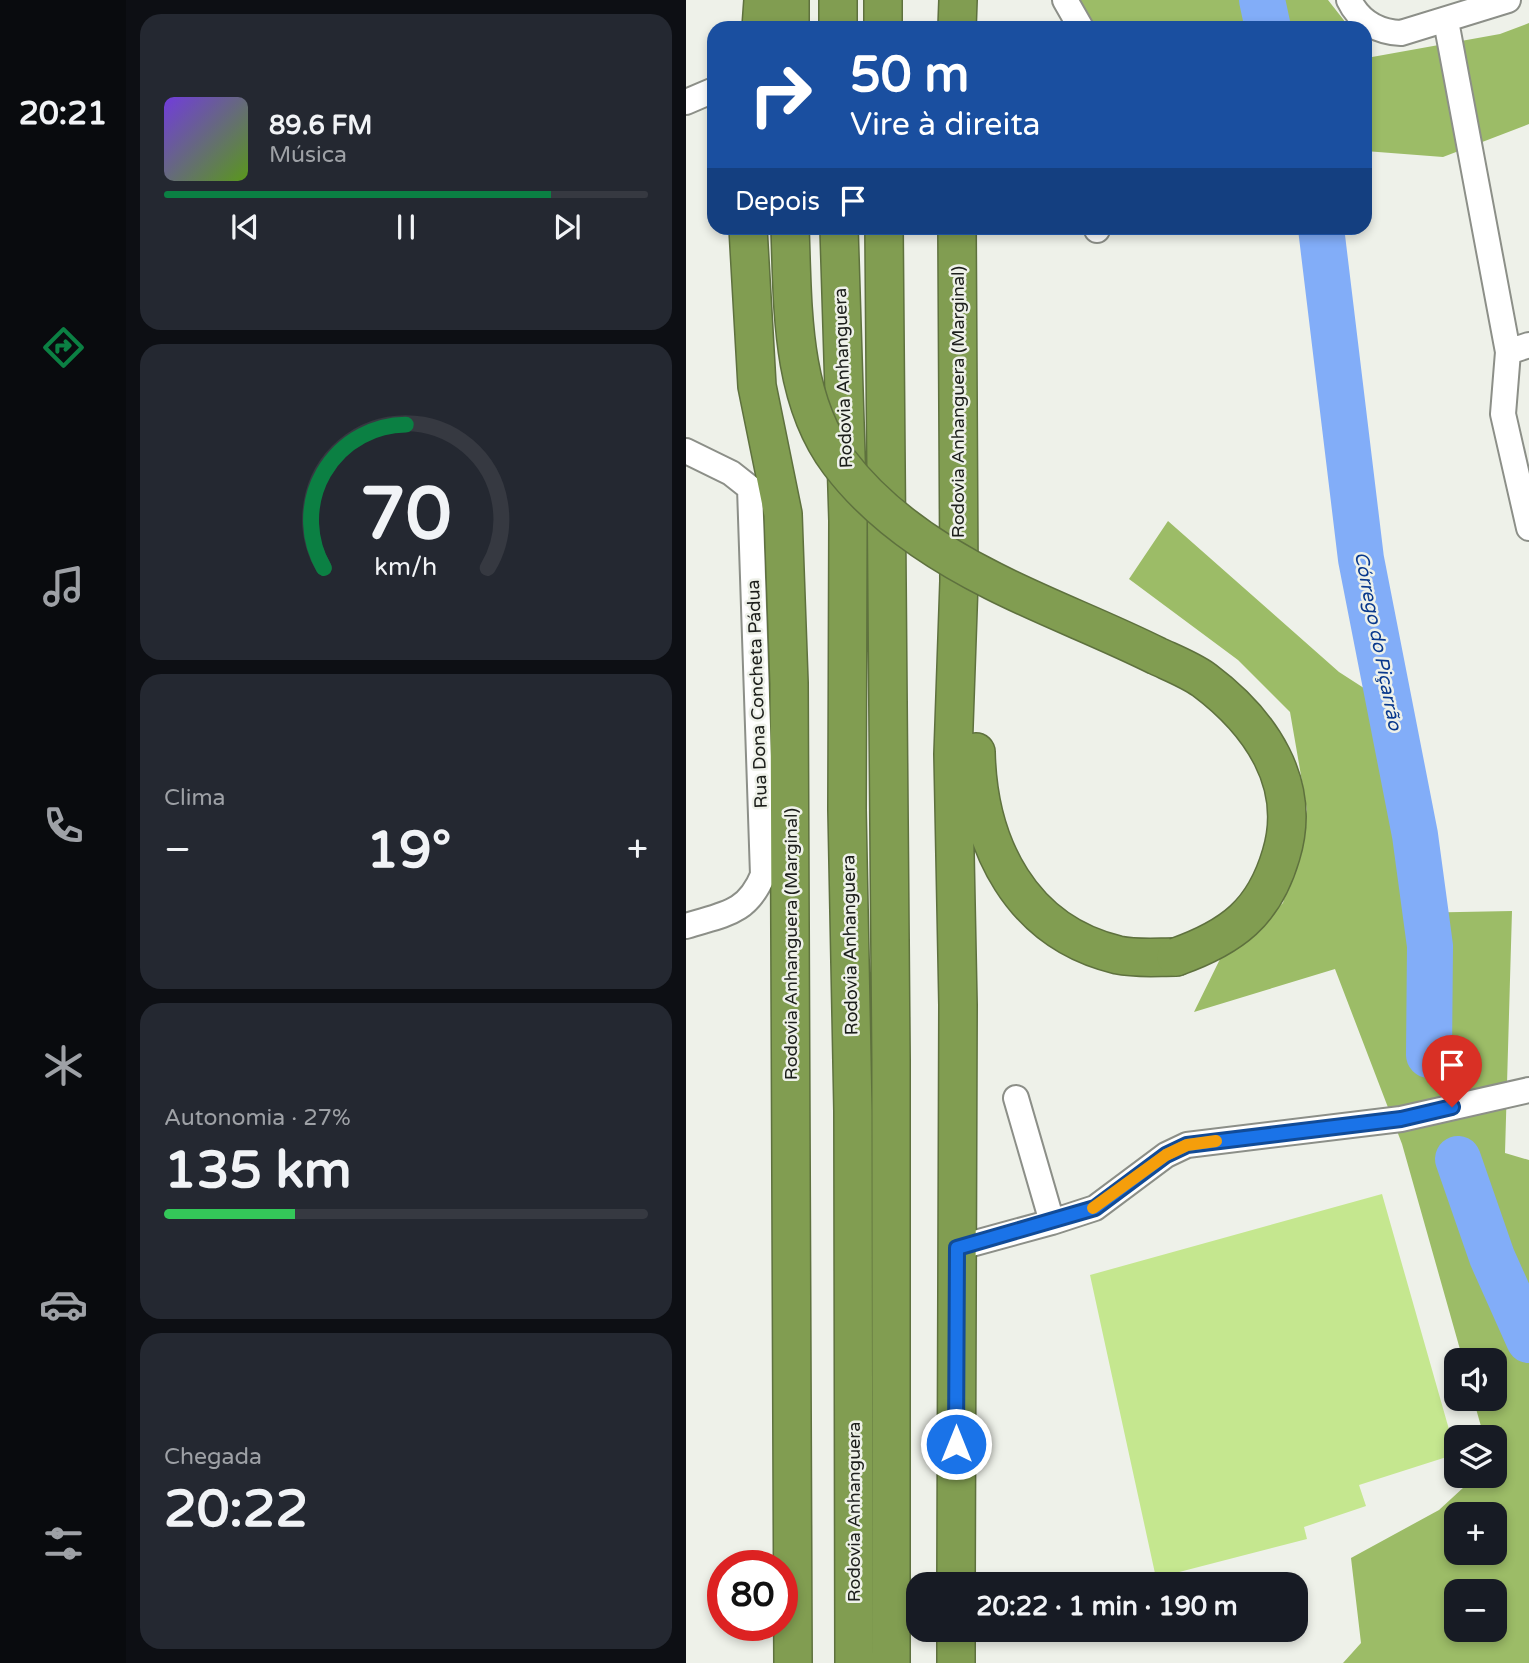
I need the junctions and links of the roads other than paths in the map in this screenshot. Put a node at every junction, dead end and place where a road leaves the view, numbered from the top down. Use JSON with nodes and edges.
{"nodes":[{"id":1,"x":763,"y":0,"type":"edge"},
{"id":2,"x":790,"y":0,"type":"edge"},
{"id":3,"x":838,"y":0,"type":"edge"},
{"id":4,"x":883,"y":0,"type":"edge"},
{"id":5,"x":958,"y":0,"type":"edge"},
{"id":6,"x":1065,"y":0,"type":"edge"},
{"id":7,"x":1349,"y":0,"type":"edge"},
{"id":8,"x":1508,"y":0,"type":"edge"},
{"id":9,"x":762,"y":21,"type":"edge"},
{"id":10,"x":790,"y":21,"type":"edge"},
{"id":11,"x":838,"y":21,"type":"edge"},
{"id":12,"x":883,"y":21,"type":"edge"},
{"id":13,"x":957,"y":21,"type":"edge"},
{"id":14,"x":1077,"y":21,"type":"edge"},
{"id":15,"x":1366,"y":21,"type":"edge"},
{"id":16,"x":1446,"y":21,"type":"junction"},
{"id":17,"x":1372,"y":25,"type":"edge"},
{"id":18,"x":707,"y":93,"type":"edge"},
{"id":19,"x":686,"y":102,"type":"edge"},
{"id":20,"x":748,"y":235,"type":"edge"},
{"id":21,"x":790,"y":235,"type":"edge"},
{"id":22,"x":839,"y":235,"type":"edge"},
{"id":23,"x":884,"y":235,"type":"edge"},
{"id":24,"x":957,"y":235,"type":"edge"},
{"id":25,"x":1518,"y":348,"type":"edge"},
{"id":26,"x":686,"y":451,"type":"edge"},
{"id":27,"x":1529,"y":528,"type":"edge"},
{"id":28,"x":959,"y":581,"type":"junction"},
{"id":29,"x":686,"y":926,"type":"edge"},
{"id":30,"x":1529,"y":1090,"type":"edge"},
{"id":31,"x":1016,"y":1098,"type":"dead end"},
{"id":32,"x":1052,"y":1222,"type":"junction"},
{"id":33,"x":957,"y":1248,"type":"junction"},
{"id":34,"x":956,"y":1572,"type":"edge"},
{"id":35,"x":956,"y":1642,"type":"edge"},
{"id":36,"x":793,"y":1663,"type":"edge"},
{"id":37,"x":854,"y":1663,"type":"edge"},
{"id":38,"x":891,"y":1663,"type":"edge"},
{"id":39,"x":956,"y":1663,"type":"edge"}],
"edges":[{"from":1,"to":9,"type":"highway"},
{"from":2,"to":10,"type":"highway"},
{"from":3,"to":11,"type":"highway"},
{"from":4,"to":12,"type":"highway"},
{"from":5,"to":13,"type":"highway"},
{"from":6,"to":14,"type":"street"},
{"from":7,"to":15,"type":"street"},
{"from":8,"to":16,"type":"street"},
{"from":16,"to":17,"type":"street"},
{"from":16,"to":25,"type":"street"},
{"from":18,"to":19,"type":"street"},
{"from":20,"to":36,"type":"highway","name":"Rodovia Anhanguera (Marginal)"},
{"from":21,"to":28,"type":"highway","bridge":true},
{"from":22,"to":37,"type":"highway","name":"Rodovia Anhanguera"},
{"from":23,"to":38,"type":"highway","name":"Rodovia Anhanguera"},
{"from":24,"to":28,"type":"highway","name":"Rodovia Anhanguera (Marginal)"},
{"from":25,"to":27,"type":"street"},
{"from":26,"to":29,"type":"street","name":"Rua Dona Concheta Pádua"},
{"from":28,"to":33,"type":"highway","name":"Rodovia Anhanguera (Marginal)"},
{"from":30,"to":32,"type":"street"},
{"from":31,"to":32,"type":"street"},
{"from":32,"to":33,"type":"street"},
{"from":33,"to":34,"type":"highway","name":"Rodovia Anhanguera (Marginal)"},
{"from":35,"to":39,"type":"highway"}]}
